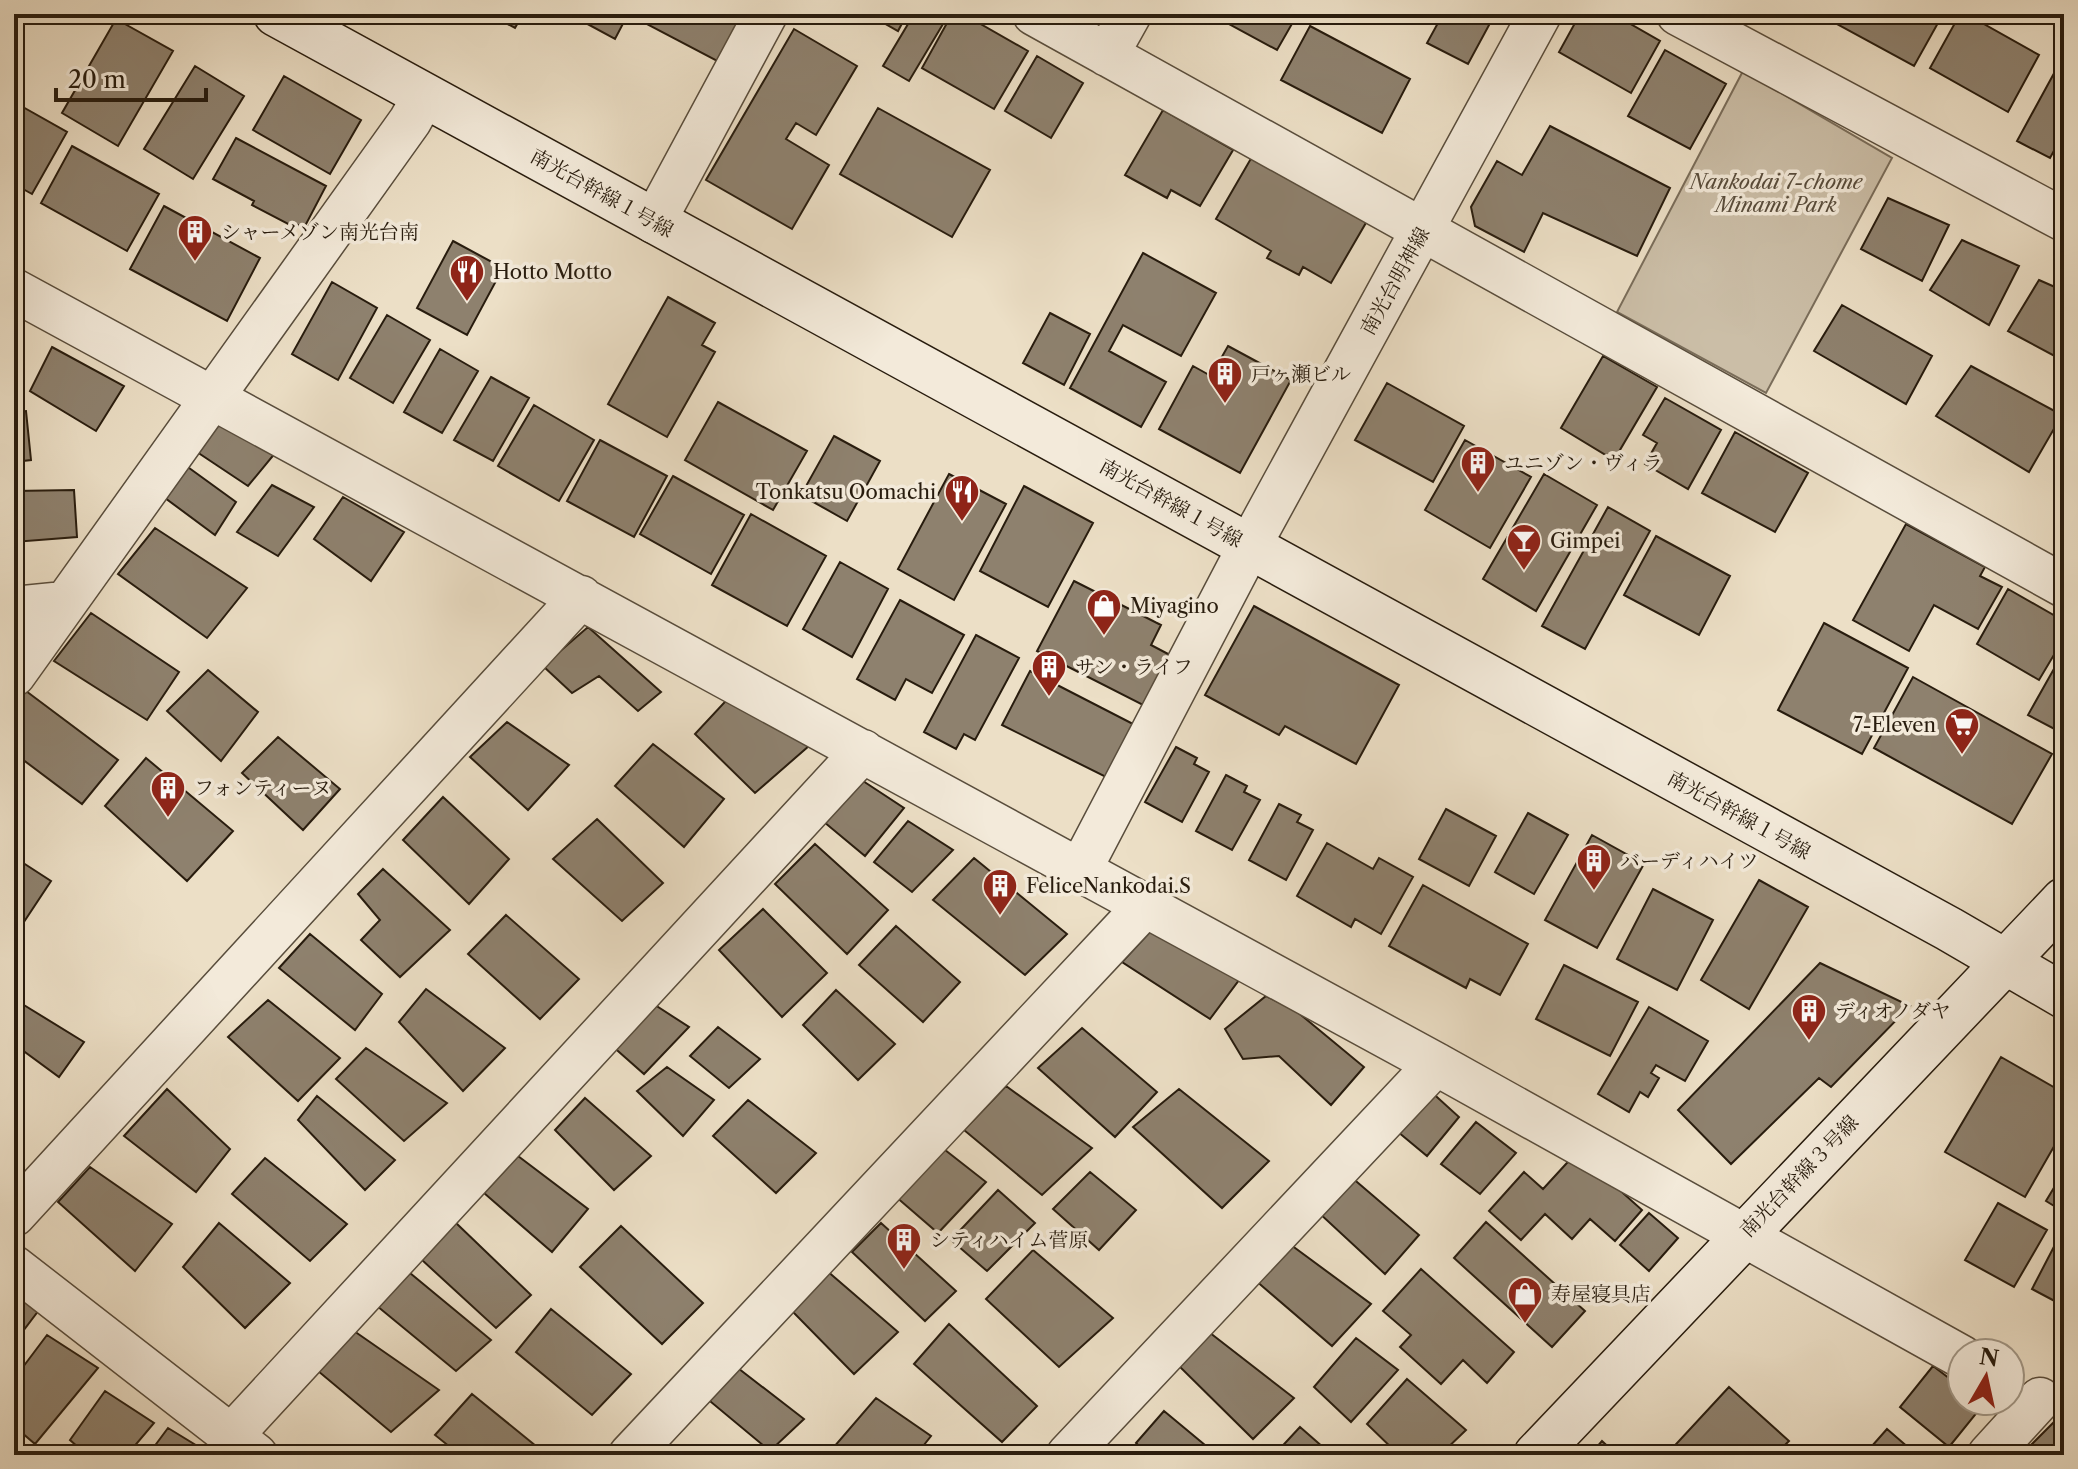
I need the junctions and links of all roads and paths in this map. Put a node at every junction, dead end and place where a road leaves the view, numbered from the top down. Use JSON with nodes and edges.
{"nodes":[{"id":1,"x":276,"y":14,"type":"edge"},
{"id":2,"x":766,"y":14,"type":"edge"},
{"id":3,"x":1034,"y":14,"type":"edge"},
{"id":4,"x":1130,"y":14,"type":"edge"},
{"id":5,"x":1540,"y":14,"type":"edge"},
{"id":6,"x":1678,"y":14,"type":"edge"},
{"id":7,"x":1107,"y":55,"type":"junction"},
{"id":8,"x":424,"y":96,"type":"junction"},
{"id":9,"x":2064,"y":220,"type":"edge"},
{"id":10,"x":654,"y":222,"type":"junction"},
{"id":11,"x":1424,"y":228,"type":"junction"},
{"id":12,"x":14,"y":290,"type":"edge"},
{"id":13,"x":212,"y":395,"type":"junction"},
{"id":14,"x":1249,"y":547,"type":"junction"},
{"id":15,"x":2064,"y":586,"type":"edge"},
{"id":16,"x":581,"y":597,"type":"junction"},
{"id":17,"x":64,"y":603,"type":"junction"},
{"id":18,"x":14,"y":608,"type":"edge"},
{"id":19,"x":14,"y":675,"type":"edge"},
{"id":20,"x":863,"y":751,"type":"junction"},
{"id":21,"x":1080,"y":870,"type":"junction"},
{"id":22,"x":2064,"y":900,"type":"edge"},
{"id":23,"x":1146,"y":905,"type":"junction"},
{"id":24,"x":2005,"y":962,"type":"junction"},
{"id":25,"x":2064,"y":996,"type":"edge"},
{"id":26,"x":1436,"y":1064,"type":"junction"},
{"id":27,"x":14,"y":1215,"type":"edge"},
{"id":28,"x":1741,"y":1237,"type":"junction"},
{"id":29,"x":14,"y":1267,"type":"edge"},
{"id":30,"x":1946,"y":1348,"type":"edge"},
{"id":31,"x":2038,"y":1399,"type":"edge"},
{"id":32,"x":244,"y":1446,"type":"edge"},
{"id":33,"x":630,"y":1455,"type":"edge"},
{"id":34,"x":1068,"y":1455,"type":"edge"},
{"id":35,"x":1536,"y":1455,"type":"edge"},
{"id":36,"x":1989,"y":1455,"type":"edge"}],
"edges":[{"from":1,"to":8,"type":"street","name":"南光台幹線１号線"},
{"from":2,"to":10,"type":"street"},
{"from":3,"to":7,"type":"street"},
{"from":4,"to":7,"type":"street"},
{"from":5,"to":11,"type":"street","name":"南光台明神線"},
{"from":6,"to":9,"type":"street"},
{"from":7,"to":11,"type":"street"},
{"from":8,"to":10,"type":"street","name":"南光台幹線１号線"},
{"from":8,"to":13,"type":"street"},
{"from":10,"to":14,"type":"street","name":"南光台幹線１号線"},
{"from":11,"to":14,"type":"street","name":"南光台明神線"},
{"from":11,"to":15,"type":"street"},
{"from":12,"to":13,"type":"street"},
{"from":13,"to":16,"type":"street"},
{"from":13,"to":17,"type":"street"},
{"from":14,"to":21,"type":"street","name":"南光台明神線"},
{"from":14,"to":24,"type":"street","name":"南光台幹線１号線"},
{"from":16,"to":20,"type":"street"},
{"from":16,"to":27,"type":"street"},
{"from":17,"to":18,"type":"street"},
{"from":17,"to":19,"type":"street"},
{"from":20,"to":21,"type":"street"},
{"from":20,"to":32,"type":"street"},
{"from":21,"to":23,"type":"street"},
{"from":22,"to":24,"type":"street","name":"南光台幹線３号線"},
{"from":23,"to":26,"type":"street"},
{"from":23,"to":33,"type":"street"},
{"from":24,"to":25,"type":"street","name":"南光台幹線１号線"},
{"from":24,"to":28,"type":"street","name":"南光台幹線３号線"},
{"from":26,"to":28,"type":"street"},
{"from":26,"to":34,"type":"street"},
{"from":28,"to":30,"type":"street"},
{"from":28,"to":35,"type":"street","name":"南光台幹線３号線"},
{"from":29,"to":32,"type":"street"},
{"from":31,"to":36,"type":"street"}]}
